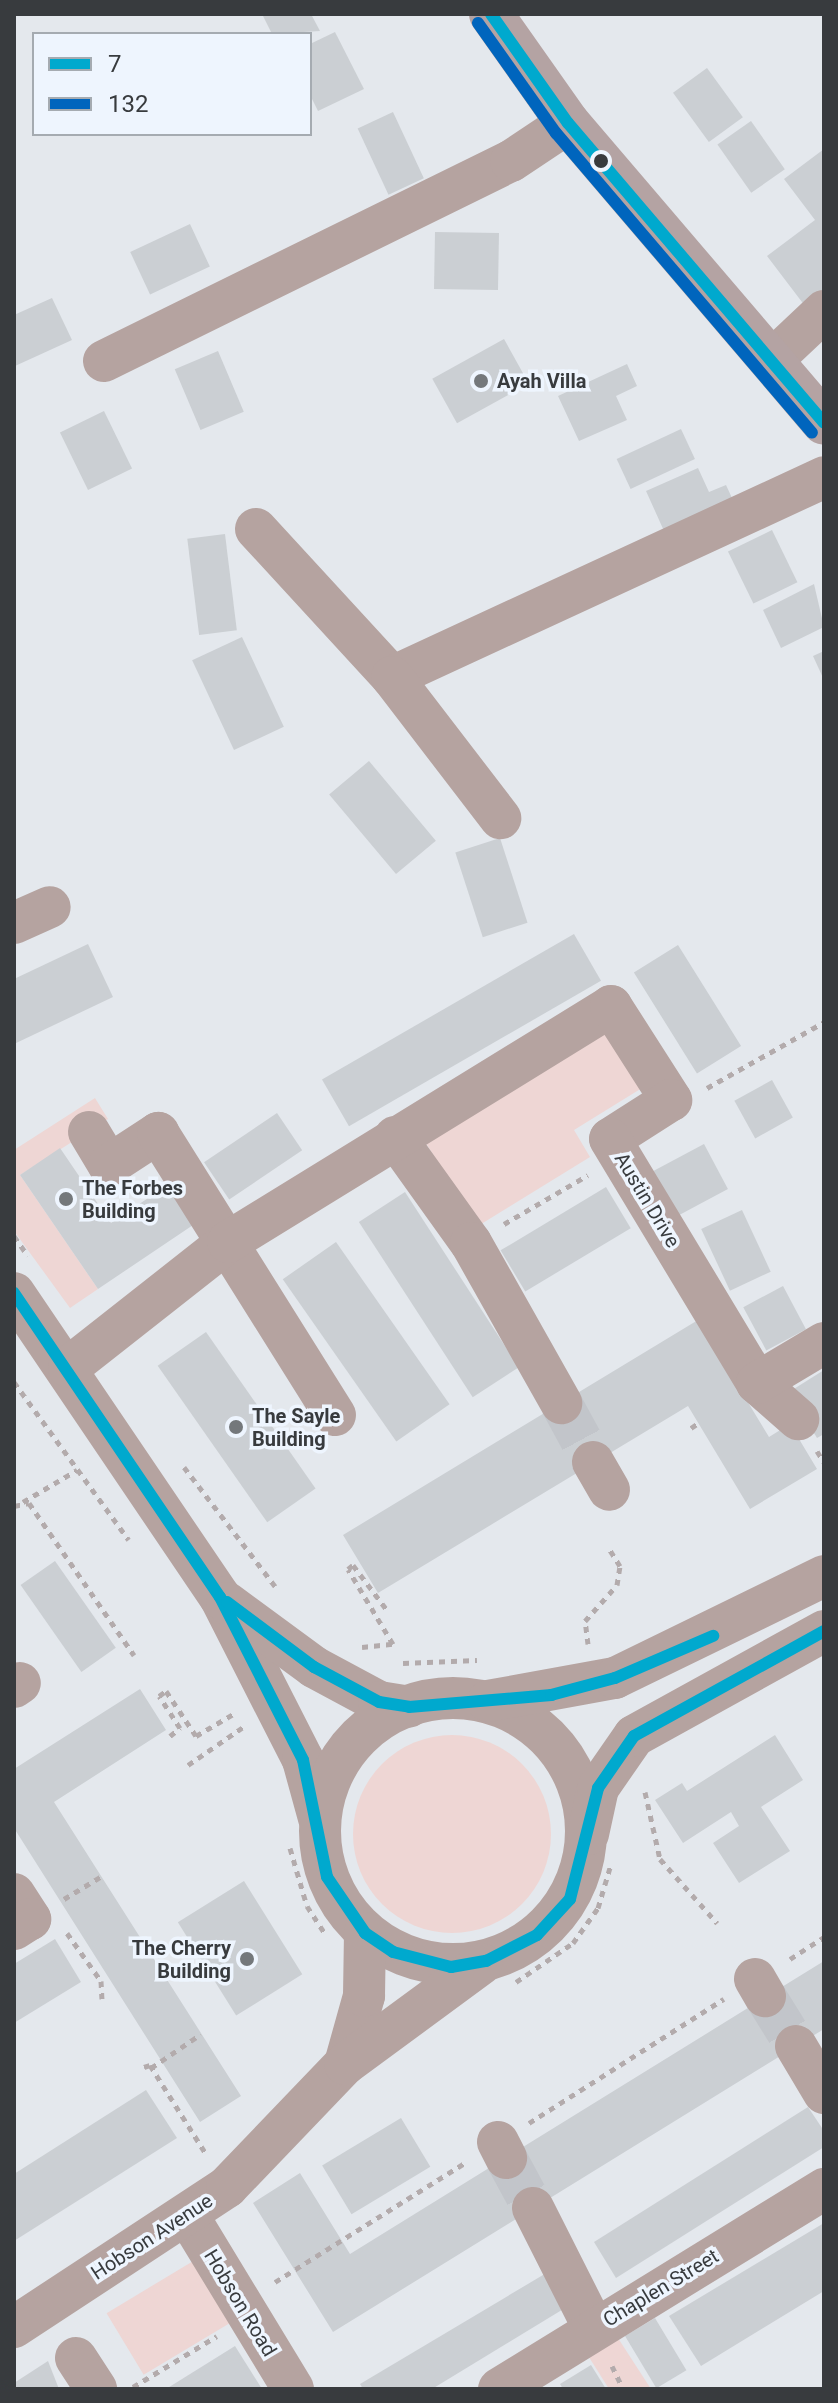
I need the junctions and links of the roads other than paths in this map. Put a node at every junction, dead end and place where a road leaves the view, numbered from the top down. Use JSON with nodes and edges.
{"nodes":[{"id":1,"x":491,"y":14,"type":"edge"},
{"id":2,"x":568,"y":123,"type":"junction"},
{"id":3,"x":824,"y":311,"type":"edge"},
{"id":4,"x":104,"y":361,"type":"dead end"},
{"id":5,"x":771,"y":361,"type":"junction"},
{"id":6,"x":824,"y":423,"type":"edge"},
{"id":7,"x":824,"y":477,"type":"edge"},
{"id":8,"x":256,"y":529,"type":"dead end"},
{"id":9,"x":392,"y":677,"type":"junction"},
{"id":10,"x":500,"y":818,"type":"dead end"},
{"id":11,"x":89,"y":1132,"type":"dead end"},
{"id":12,"x":395,"y":1137,"type":"junction"},
{"id":13,"x":228,"y":1242,"type":"junction"},
{"id":14,"x":14,"y":1293,"type":"edge"},
{"id":15,"x":824,"y":1343,"type":"edge"},
{"id":16,"x":69,"y":1367,"type":"junction"},
{"id":17,"x":757,"y":1383,"type":"junction"},
{"id":18,"x":561,"y":1403,"type":"tunnel mouth"},
{"id":19,"x":335,"y":1415,"type":"dead end"},
{"id":20,"x":798,"y":1419,"type":"dead end"},
{"id":21,"x":824,"y":1576,"type":"edge"},
{"id":22,"x":220,"y":1597,"type":"junction"},
{"id":23,"x":824,"y":1631,"type":"edge"},
{"id":24,"x":479,"y":1702,"type":"junction"},
{"id":25,"x":409,"y":1707,"type":"junction"},
{"id":26,"x":304,"y":1831,"type":"junction"},
{"id":27,"x":584,"y":1851,"type":"junction"},
{"id":28,"x":347,"y":1935,"type":"junction"},
{"id":29,"x":486,"y":1961,"type":"junction"},
{"id":30,"x":796,"y":2046,"type":"tunnel mouth"},
{"id":31,"x":345,"y":2064,"type":"junction"},
{"id":32,"x":824,"y":2093,"type":"edge"},
{"id":33,"x":824,"y":2189,"type":"edge"},
{"id":34,"x":533,"y":2208,"type":"tunnel mouth"},
{"id":35,"x":188,"y":2216,"type":"junction"},
{"id":36,"x":14,"y":2327,"type":"edge"},
{"id":37,"x":594,"y":2329,"type":"junction"},
{"id":38,"x":291,"y":2367,"type":"edge"},
{"id":39,"x":499,"y":2389,"type":"edge"}],
"edges":[{"from":1,"to":2,"type":"main road"},
{"from":2,"to":4,"type":"street"},
{"from":2,"to":5,"type":"main road"},
{"from":3,"to":5,"type":"street"},
{"from":5,"to":6,"type":"main road"},
{"from":7,"to":9,"type":"street"},
{"from":8,"to":9,"type":"street"},
{"from":9,"to":10,"type":"street"},
{"from":11,"to":13,"type":"street"},
{"from":12,"to":13,"type":"street"},
{"from":12,"to":17,"type":"street","name":"Austin Drive"},
{"from":12,"to":18,"type":"street"},
{"from":13,"to":16,"type":"street"},
{"from":13,"to":19,"type":"street"},
{"from":14,"to":16,"type":"street"},
{"from":15,"to":17,"type":"street"},
{"from":16,"to":22,"type":"street"},
{"from":17,"to":20,"type":"street","name":"Austin Drive"},
{"from":21,"to":24,"type":"street"},
{"from":22,"to":25,"type":"street"},
{"from":22,"to":26,"type":"street"},
{"from":23,"to":27,"type":"street"},
{"from":24,"to":25,"type":"street"},
{"from":24,"to":27,"type":"street"},
{"from":25,"to":26,"type":"street"},
{"from":26,"to":28,"type":"street"},
{"from":27,"to":29,"type":"street"},
{"from":28,"to":29,"type":"street"},
{"from":28,"to":31,"type":"street","name":"Hobson Avenue"},
{"from":29,"to":31,"type":"street","name":"Hobson Avenue"},
{"from":30,"to":32,"type":"street"},
{"from":31,"to":35,"type":"street","name":"Hobson Avenue"},
{"from":33,"to":37,"type":"street","name":"Chaplen Street"},
{"from":34,"to":37,"type":"street"},
{"from":35,"to":36,"type":"street","name":"Hobson Avenue"},
{"from":35,"to":38,"type":"street","name":"Hobson Road"},
{"from":37,"to":39,"type":"street","name":"Chaplen Street"}]}
